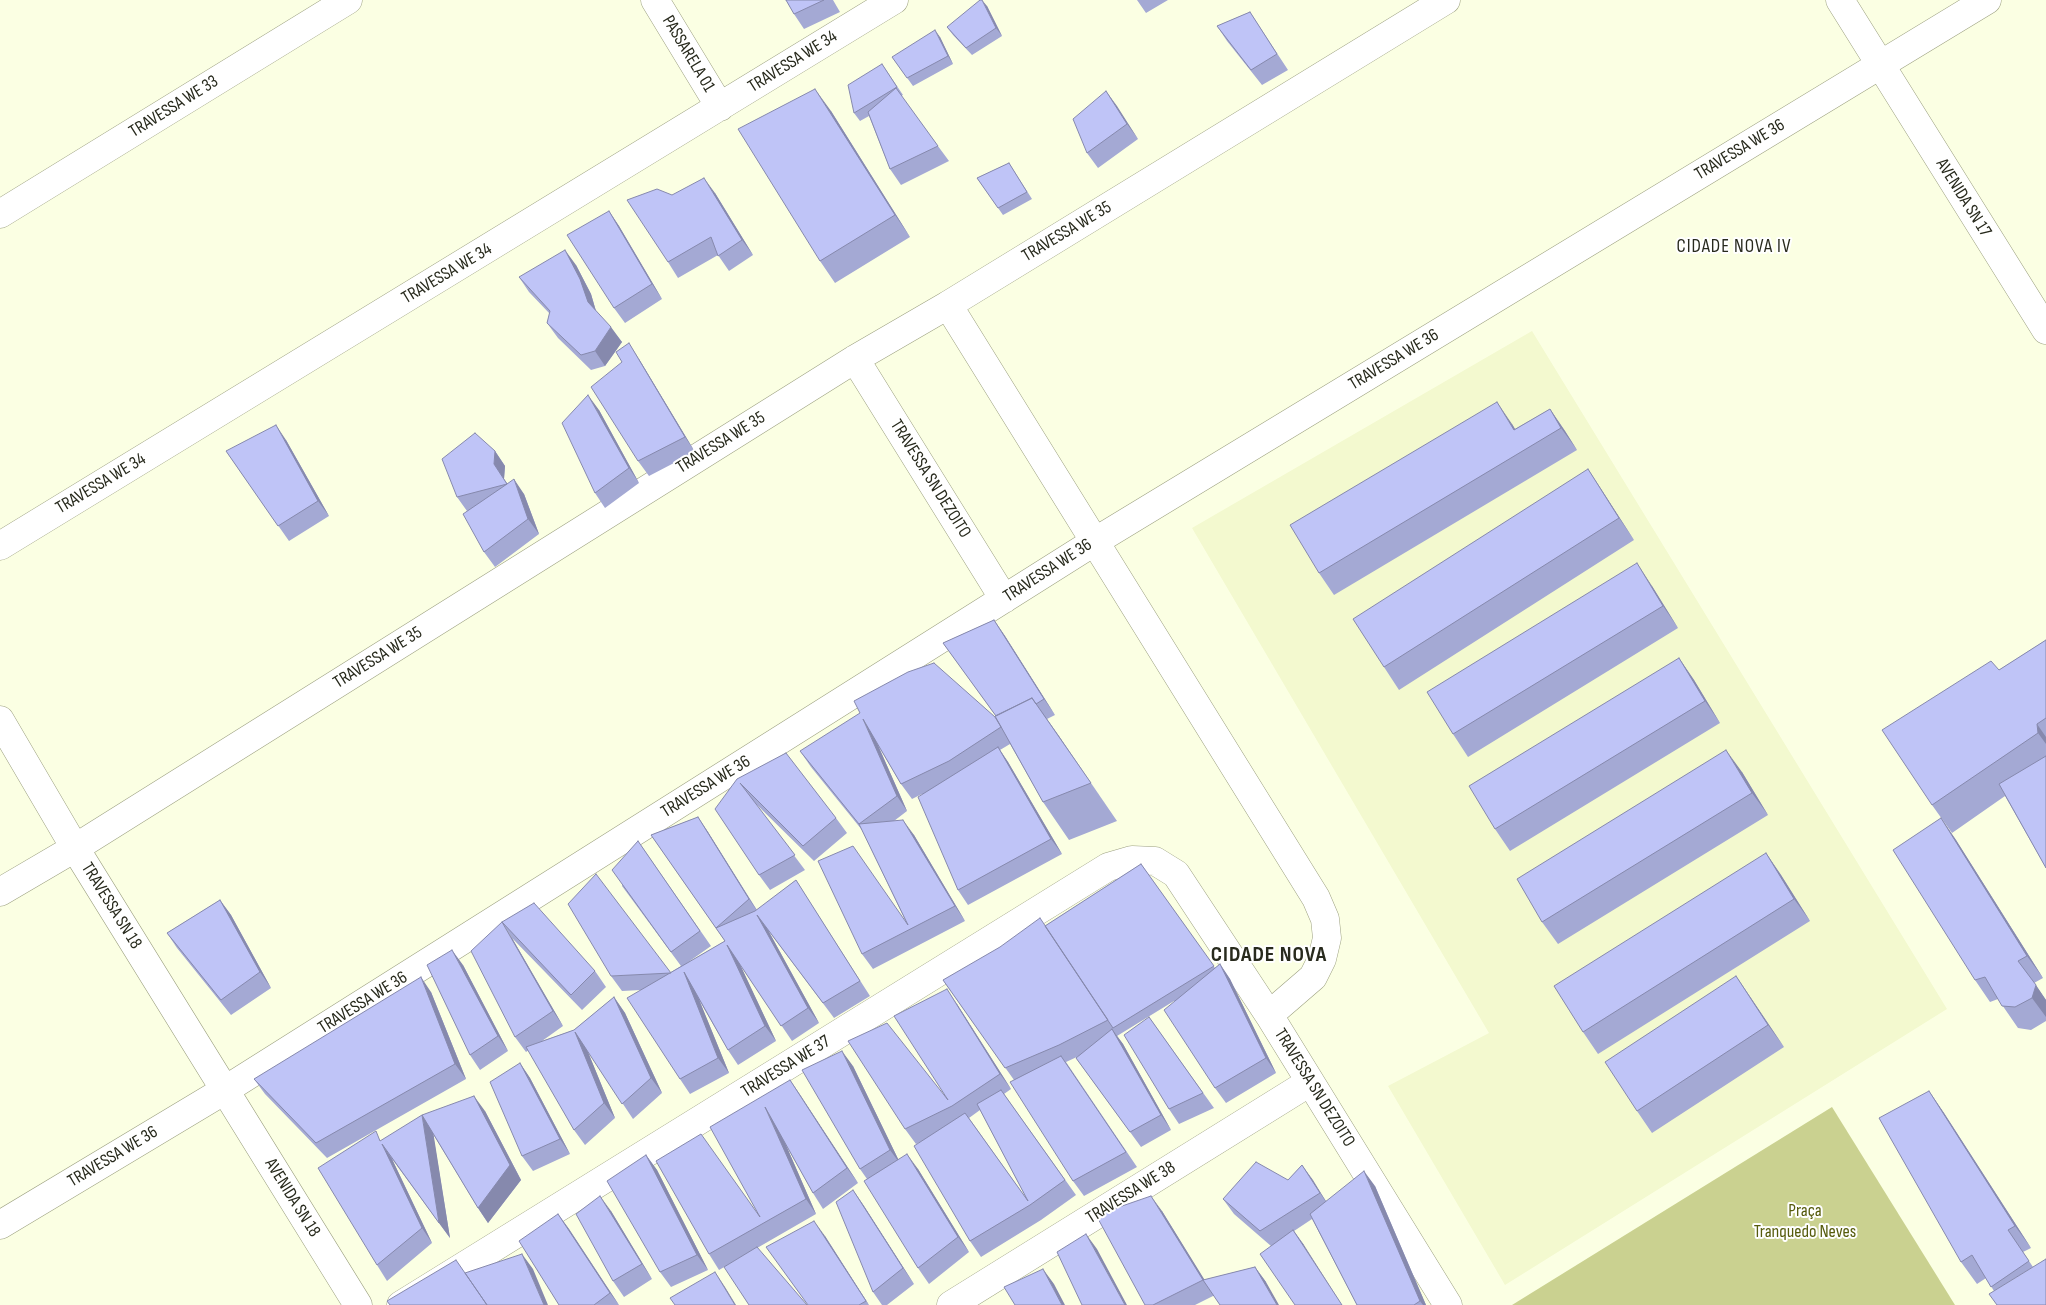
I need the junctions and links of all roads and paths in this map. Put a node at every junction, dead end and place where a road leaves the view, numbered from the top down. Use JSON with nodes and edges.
{"nodes":[{"id":1,"x":348,"y":0,"type":"edge"},
{"id":2,"x":655,"y":0,"type":"edge"},
{"id":3,"x":894,"y":0,"type":"edge"},
{"id":4,"x":1446,"y":0,"type":"edge"},
{"id":5,"x":1840,"y":0,"type":"edge"},
{"id":6,"x":1987,"y":0,"type":"edge"},
{"id":7,"x":1879,"y":65,"type":"junction"},
{"id":8,"x":720,"y":107,"type":"junction"},
{"id":9,"x":0,"y":214,"type":"edge"},
{"id":10,"x":948,"y":305,"type":"junction"},
{"id":11,"x":2042,"y":315,"type":"edge"},
{"id":12,"x":855,"y":359,"type":"junction"},
{"id":13,"x":1094,"y":542,"type":"junction"},
{"id":14,"x":0,"y":546,"type":"edge"},
{"id":15,"x":1004,"y":599,"type":"junction"},
{"id":16,"x":0,"y":720,"type":"edge"},
{"id":17,"x":75,"y":848,"type":"junction"},
{"id":18,"x":1176,"y":874,"type":"joint"},
{"id":19,"x":0,"y":892,"type":"edge"},
{"id":20,"x":1269,"y":1014,"type":"junction"},
{"id":21,"x":1310,"y":1082,"type":"junction"},
{"id":22,"x":225,"y":1090,"type":"junction"},
{"id":23,"x":0,"y":1225,"type":"edge"},
{"id":24,"x":358,"y":1305,"type":"edge"},
{"id":25,"x":401,"y":1305,"type":"edge"},
{"id":26,"x":951,"y":1305,"type":"edge"},
{"id":27,"x":1448,"y":1305,"type":"edge"}],
"edges":[{"from":1,"to":9,"type":"street","name":"TRAVESSA WE 33"},
{"from":2,"to":8,"type":"street","name":"PASSARELA 01"},
{"from":3,"to":8,"type":"street","name":"TRAVESSA WE 34"},
{"from":4,"to":10,"type":"street","name":"TRAVESSA WE 35"},
{"from":5,"to":7,"type":"street","name":"AVENIDA SN 17"},
{"from":6,"to":7,"type":"street"},
{"from":7,"to":11,"type":"street","name":"AVENIDA SN 17"},
{"from":7,"to":13,"type":"street","name":"TRAVESSA WE 36"},
{"from":8,"to":14,"type":"street","name":"TRAVESSA WE 34"},
{"from":10,"to":12,"type":"street","name":"TRAVESSA WE 35"},
{"from":10,"to":13,"type":"street"},
{"from":12,"to":15,"type":"street","name":"TRAVESSA SN DEZOITO"},
{"from":12,"to":17,"type":"street","name":"TRAVESSA WE 35"},
{"from":13,"to":15,"type":"street","name":"TRAVESSA WE 36"},
{"from":13,"to":20,"type":"street"},
{"from":15,"to":22,"type":"street","name":"TRAVESSA WE 36"},
{"from":16,"to":17,"type":"street","name":"TRAVESSA SN 18"},
{"from":17,"to":19,"type":"street","name":"TRAVESSA WE 35"},
{"from":17,"to":22,"type":"street","name":"TRAVESSA SN 18"},
{"from":18,"to":20,"type":"street","name":"TRAVESSA SN DEZOITO"},
{"from":18,"to":25,"type":"street","name":"TRAVESSA WE 37"},
{"from":20,"to":21,"type":"street","name":"TRAVESSA SN DEZOITO"},
{"from":21,"to":26,"type":"street","name":"TRAVESSA WE 38"},
{"from":21,"to":27,"type":"street","name":"TRAVESSA SN DEZOITO"},
{"from":22,"to":23,"type":"street","name":"TRAVESSA WE 36"},
{"from":22,"to":24,"type":"street","name":"AVENIDA SN 18"}]}
